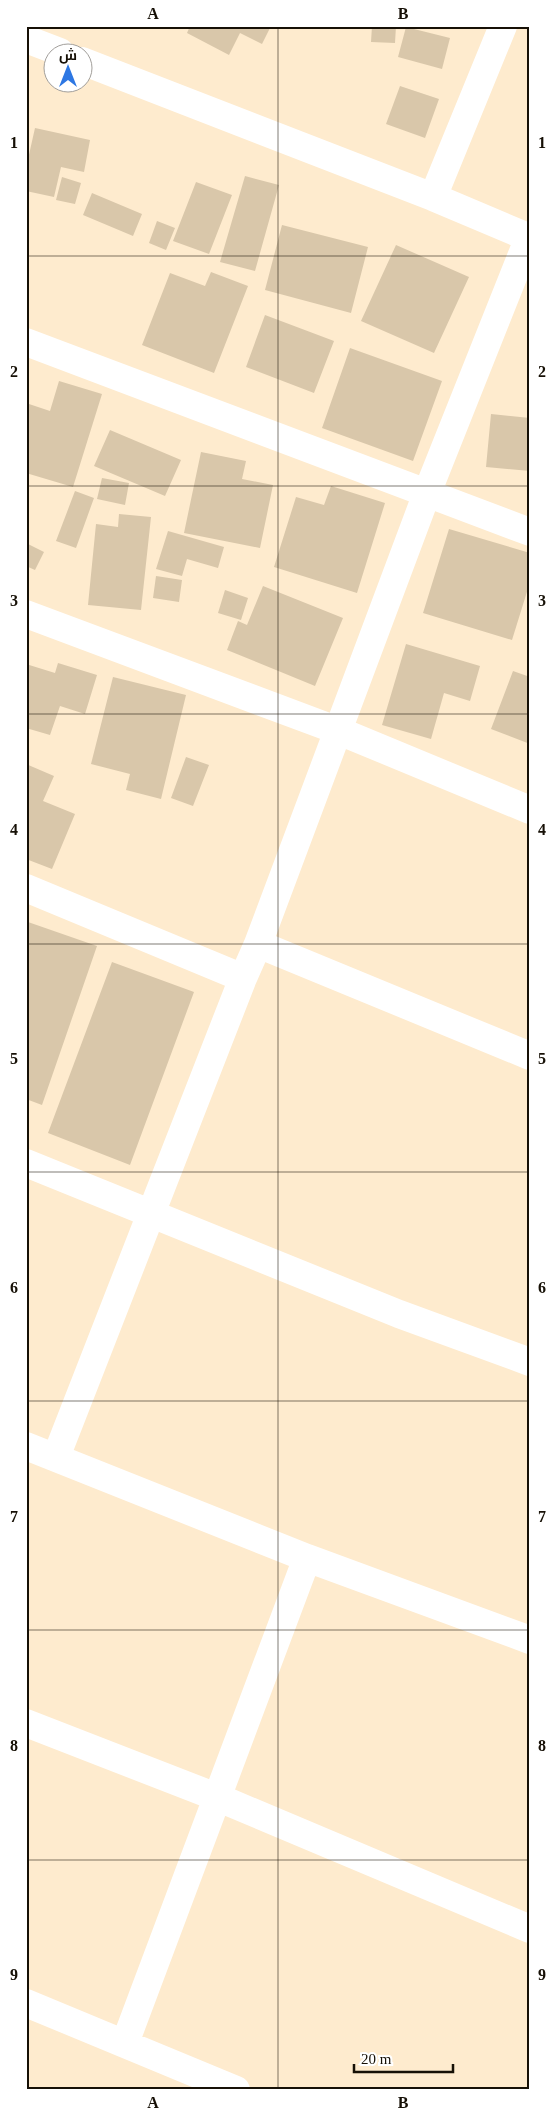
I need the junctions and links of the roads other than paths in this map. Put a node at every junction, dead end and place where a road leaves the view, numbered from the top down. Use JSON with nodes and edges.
{"nodes":[{"id":1,"x":503,"y":26,"type":"edge"},
{"id":2,"x":26,"y":39,"type":"edge"},
{"id":3,"x":42,"y":45,"type":"edge"},
{"id":4,"x":92,"y":65,"type":"edge"},
{"id":5,"x":433,"y":197,"type":"junction"},
{"id":6,"x":529,"y":237,"type":"edge"},
{"id":7,"x":26,"y":342,"type":"edge"},
{"id":8,"x":427,"y":493,"type":"junction"},
{"id":9,"x":530,"y":532,"type":"edge"},
{"id":10,"x":26,"y":614,"type":"edge"},
{"id":11,"x":339,"y":731,"type":"junction"},
{"id":12,"x":530,"y":810,"type":"edge"},
{"id":13,"x":26,"y":888,"type":"edge"},
{"id":14,"x":258,"y":944,"type":"junction"},
{"id":15,"x":243,"y":978,"type":"junction"},
{"id":16,"x":530,"y":1056,"type":"edge"},
{"id":17,"x":26,"y":1163,"type":"edge"},
{"id":18,"x":151,"y":1213,"type":"junction"},
{"id":19,"x":530,"y":1362,"type":"edge"},
{"id":20,"x":26,"y":1446,"type":"edge"},
{"id":21,"x":56,"y":1457,"type":"junction"},
{"id":22,"x":308,"y":1558,"type":"junction"},
{"id":23,"x":530,"y":1640,"type":"edge"},
{"id":24,"x":26,"y":1722,"type":"edge"},
{"id":25,"x":219,"y":1798,"type":"junction"},
{"id":26,"x":530,"y":1929,"type":"edge"},
{"id":27,"x":26,"y":2003,"type":"edge"},
{"id":28,"x":125,"y":2043,"type":"junction"},
{"id":29,"x":231,"y":2089,"type":"edge"}],
"edges":[{"from":1,"to":5,"type":"street"},
{"from":2,"to":3,"type":"street"},
{"from":4,"to":5,"type":"street"},
{"from":5,"to":6,"type":"street"},
{"from":6,"to":8,"type":"street"},
{"from":7,"to":8,"type":"street"},
{"from":8,"to":9,"type":"street"},
{"from":8,"to":11,"type":"street"},
{"from":10,"to":11,"type":"street"},
{"from":11,"to":12,"type":"street"},
{"from":11,"to":14,"type":"street"},
{"from":13,"to":15,"type":"street"},
{"from":14,"to":15,"type":"street"},
{"from":14,"to":16,"type":"street"},
{"from":15,"to":18,"type":"street"},
{"from":17,"to":18,"type":"street"},
{"from":18,"to":19,"type":"street"},
{"from":18,"to":21,"type":"street"},
{"from":20,"to":21,"type":"street"},
{"from":21,"to":22,"type":"street"},
{"from":22,"to":23,"type":"street"},
{"from":22,"to":25,"type":"street"},
{"from":24,"to":25,"type":"street"},
{"from":25,"to":26,"type":"street"},
{"from":25,"to":28,"type":"street"},
{"from":27,"to":28,"type":"street"},
{"from":28,"to":29,"type":"street"}]}
